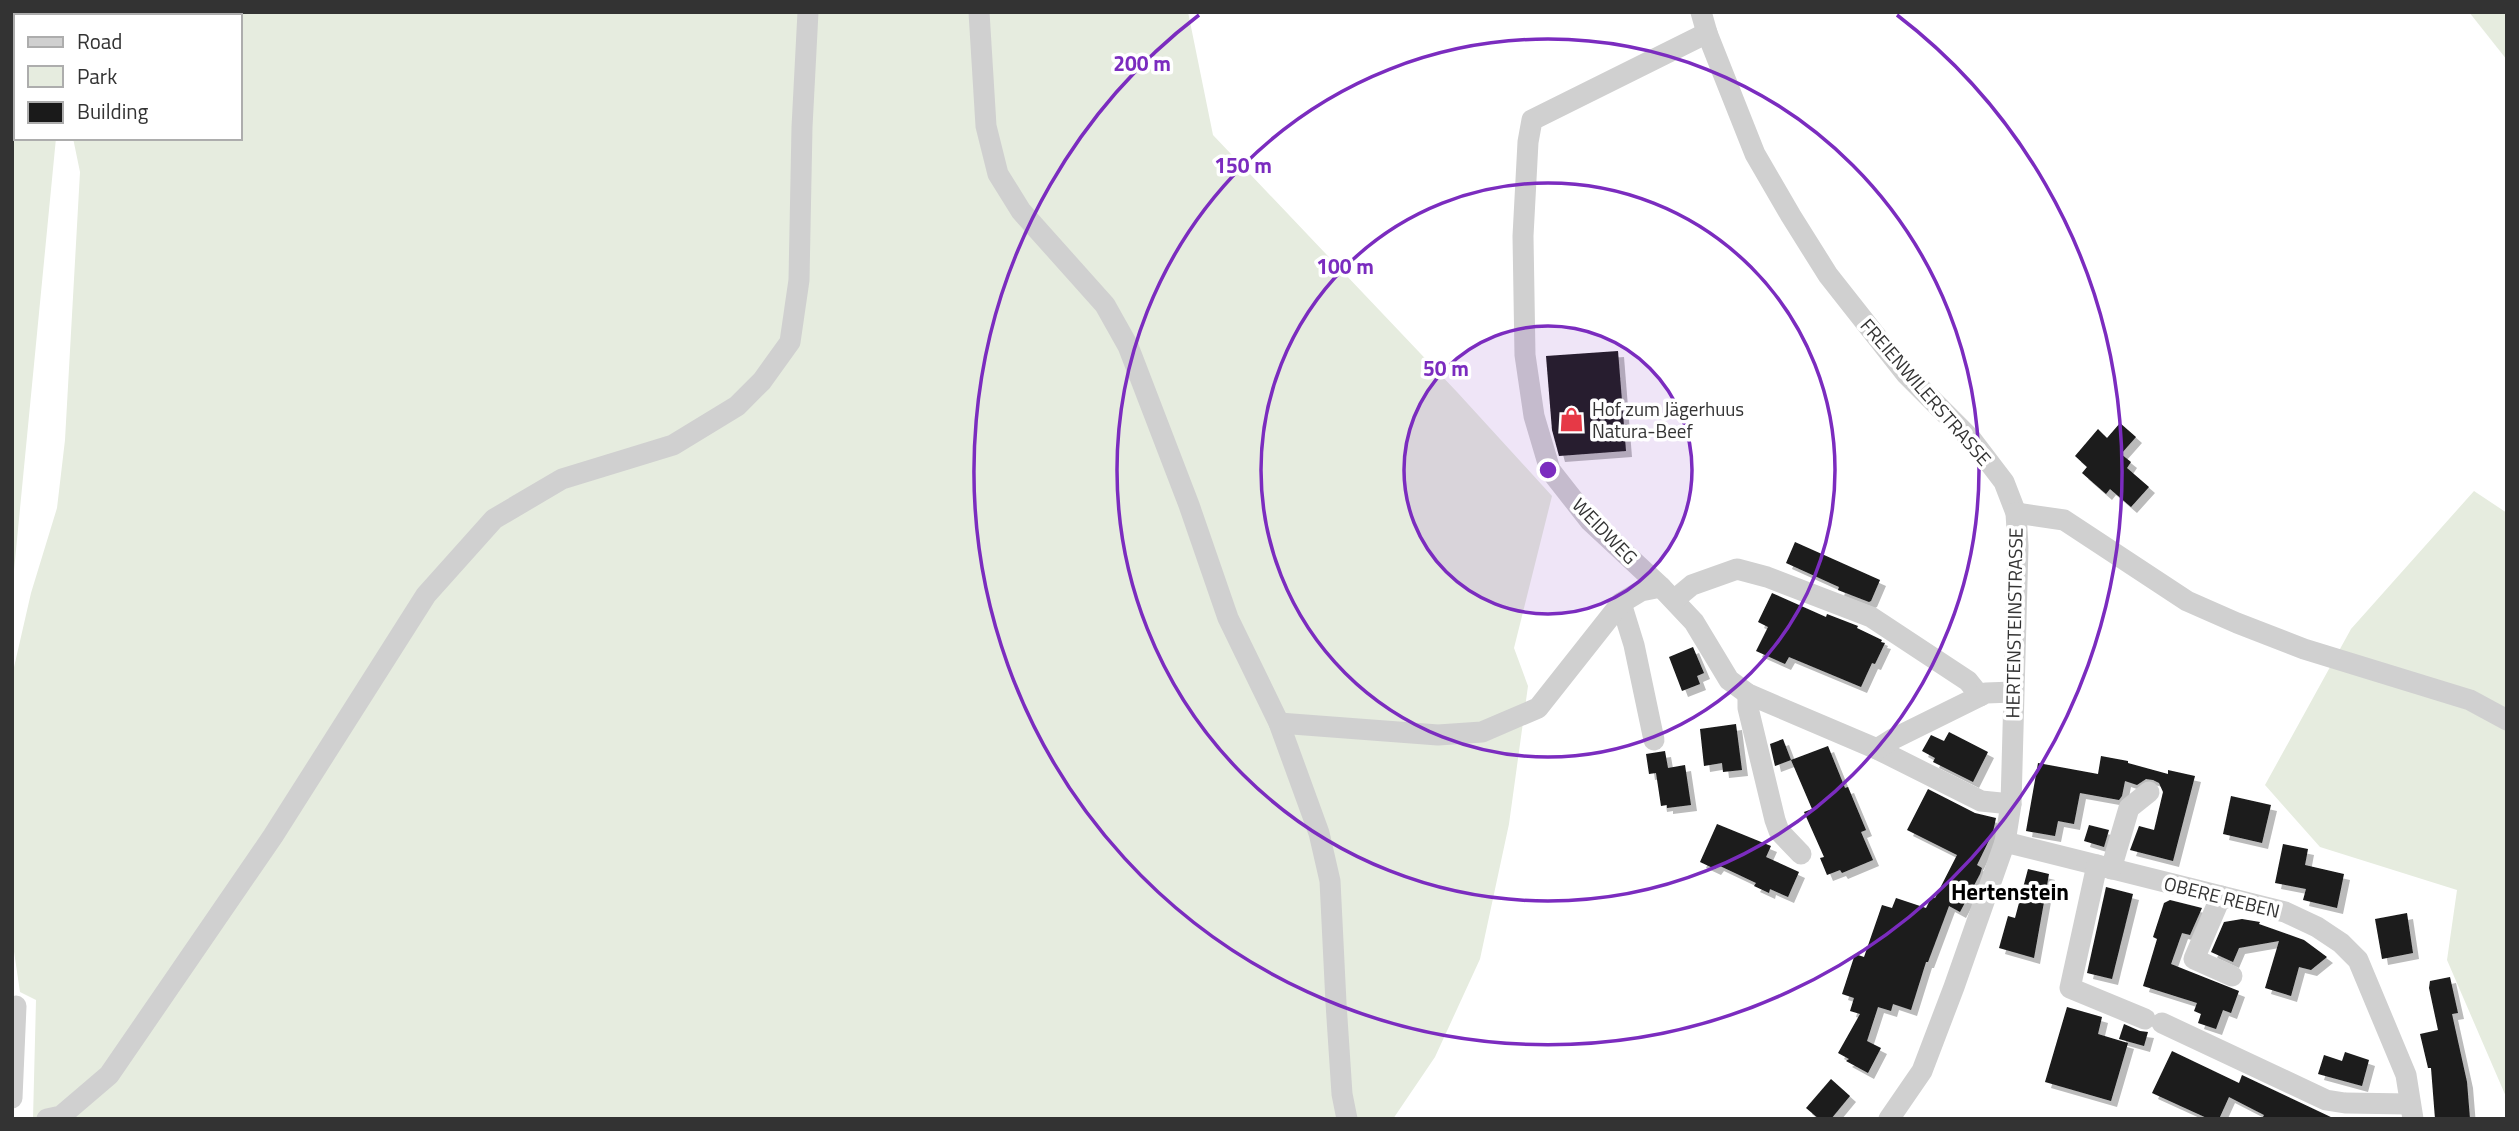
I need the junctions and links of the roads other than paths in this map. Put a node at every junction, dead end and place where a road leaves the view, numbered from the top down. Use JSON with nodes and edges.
{"nodes":[{"id":1,"x":808,"y":12,"type":"edge"},
{"id":2,"x":979,"y":12,"type":"edge"},
{"id":3,"x":1704,"y":23,"type":"edge"},
{"id":4,"x":2016,"y":513,"type":"junction"},
{"id":5,"x":1667,"y":594,"type":"junction"},
{"id":6,"x":1620,"y":603,"type":"junction"},
{"id":7,"x":2013,"y":692,"type":"junction"},
{"id":8,"x":1748,"y":694,"type":"junction"},
{"id":9,"x":1980,"y":696,"type":"junction"},
{"id":10,"x":2507,"y":720,"type":"edge"},
{"id":11,"x":1279,"y":723,"type":"junction"},
{"id":12,"x":1654,"y":740,"type":"dead end"},
{"id":13,"x":1877,"y":749,"type":"junction"},
{"id":14,"x":2149,"y":792,"type":"dead end"},
{"id":15,"x":2011,"y":804,"type":"junction"},
{"id":16,"x":2005,"y":842,"type":"junction"},
{"id":17,"x":1801,"y":854,"type":"dead end"},
{"id":18,"x":2104,"y":867,"type":"junction"},
{"id":19,"x":2221,"y":896,"type":"junction"},
{"id":20,"x":2232,"y":976,"type":"dead end"},
{"id":21,"x":16,"y":1006,"type":"dead end"},
{"id":22,"x":12,"y":1098,"type":"edge"},
{"id":23,"x":2411,"y":1111,"type":"edge"},
{"id":24,"x":47,"y":1119,"type":"edge"},
{"id":25,"x":1347,"y":1119,"type":"edge"},
{"id":26,"x":1889,"y":1119,"type":"edge"}],
"edges":[{"from":1,"to":24,"type":"street"},
{"from":2,"to":11,"type":"street"},
{"from":3,"to":4,"type":"street","name":"FREIENWILERSTRASSE"},
{"from":3,"to":5,"type":"street","name":"WEIDWEG"},
{"from":4,"to":7,"type":"street","name":"HERTENSTEINSTRASSE"},
{"from":4,"to":10,"type":"street","name":"HERTENSTEINSTRASSE"},
{"from":5,"to":6,"type":"street"},
{"from":5,"to":8,"type":"street","name":"WEIDWEG"},
{"from":5,"to":9,"type":"street"},
{"from":6,"to":11,"type":"street"},
{"from":6,"to":12,"type":"street"},
{"from":7,"to":9,"type":"street"},
{"from":7,"to":15,"type":"street","name":"HERTENSTEINSTRASSE"},
{"from":8,"to":13,"type":"street","name":"WEIDWEG"},
{"from":8,"to":17,"type":"street"},
{"from":9,"to":13,"type":"street"},
{"from":11,"to":25,"type":"street"},
{"from":13,"to":15,"type":"street","name":"WEIDWEG"},
{"from":14,"to":18,"type":"street"},
{"from":15,"to":16,"type":"street","name":"HERTENSTEINSTRASSE"},
{"from":16,"to":18,"type":"street","name":"OBERE REBEN"},
{"from":16,"to":26,"type":"street","name":"HERTENSTEINSTRASSE"},
{"from":18,"to":19,"type":"street","name":"OBERE REBEN"},
{"from":18,"to":23,"type":"street","name":"OBERE REBEN"},
{"from":19,"to":20,"type":"street"},
{"from":19,"to":23,"type":"street","name":"OBERE REBEN"},
{"from":21,"to":22,"type":"street"}]}
